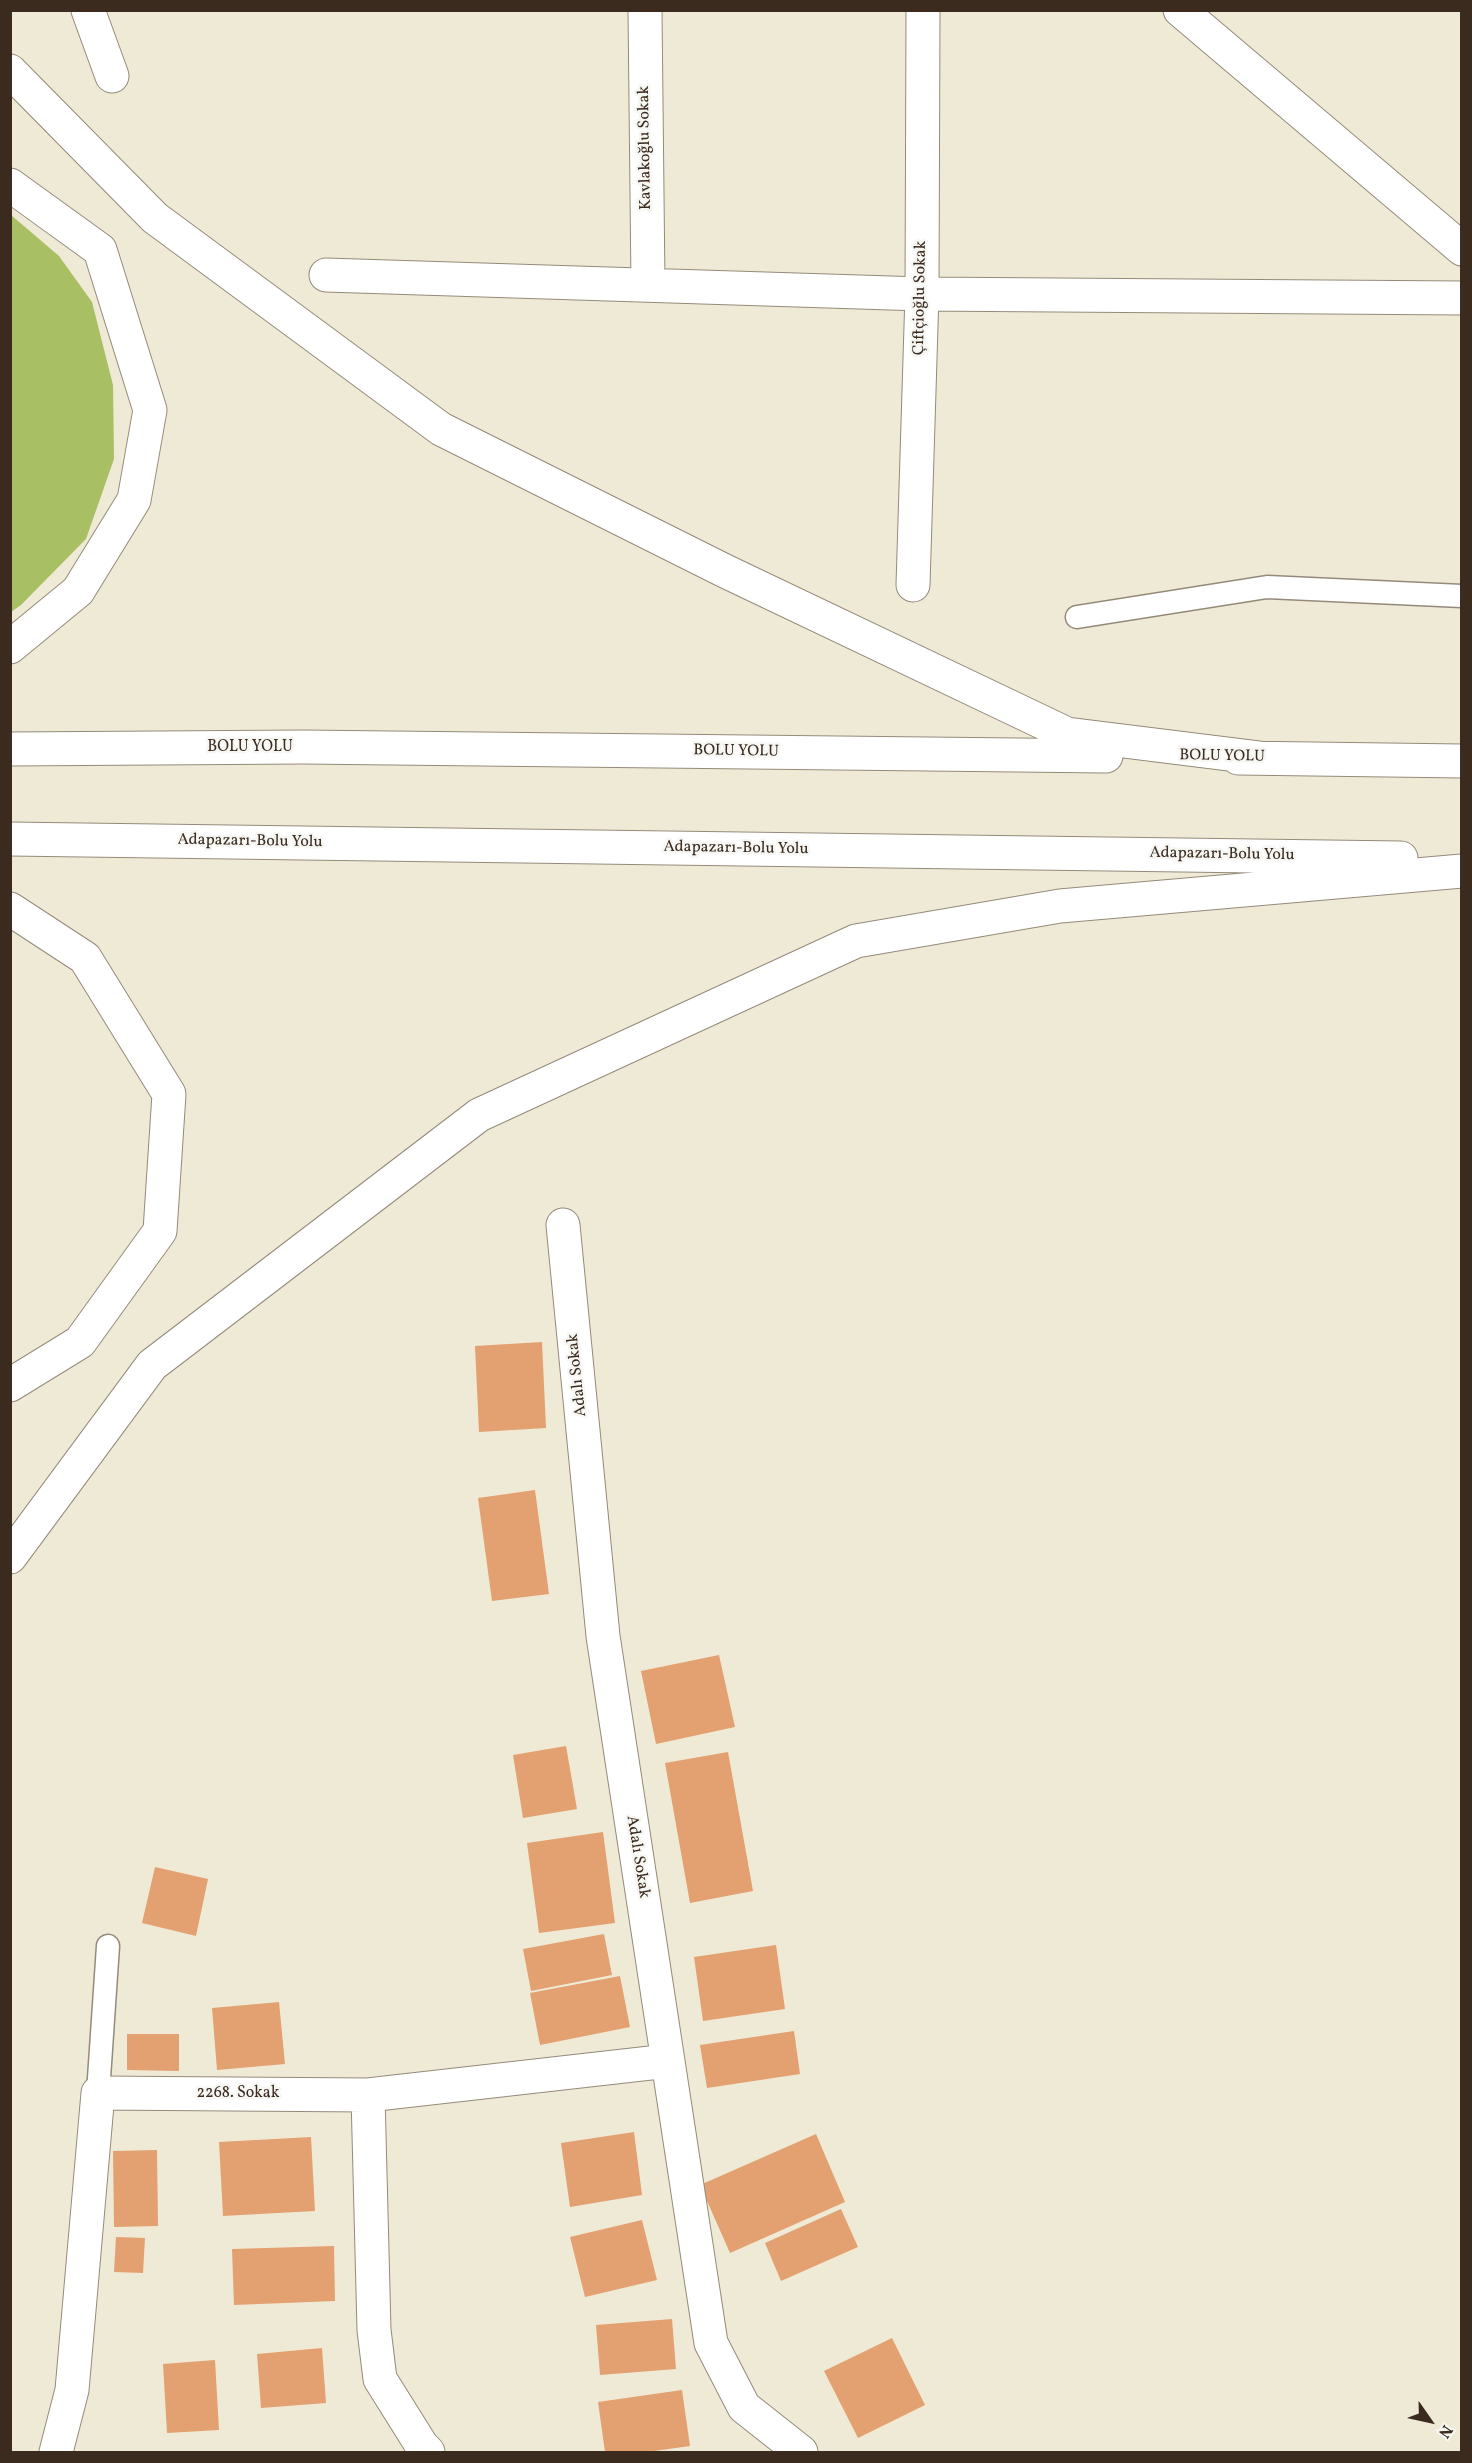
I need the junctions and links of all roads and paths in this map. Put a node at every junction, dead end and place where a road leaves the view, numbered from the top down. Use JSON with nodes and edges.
{"nodes":[{"id":1,"x":88,"y":10,"type":"edge"},
{"id":2,"x":645,"y":10,"type":"edge"},
{"id":3,"x":923,"y":10,"type":"edge"},
{"id":4,"x":1180,"y":10,"type":"edge"},
{"id":5,"x":10,"y":71,"type":"edge"},
{"id":6,"x":112,"y":76,"type":"dead end"},
{"id":7,"x":10,"y":184,"type":"edge"},
{"id":8,"x":1461,"y":249,"type":"edge"},
{"id":9,"x":326,"y":275,"type":"dead end"},
{"id":10,"x":648,"y":285,"type":"junction"},
{"id":11,"x":922,"y":294,"type":"junction"},
{"id":12,"x":1461,"y":298,"type":"edge"},
{"id":13,"x":913,"y":585,"type":"dead end"},
{"id":14,"x":1461,"y":596,"type":"edge"},
{"id":15,"x":1077,"y":617,"type":"dead end"},
{"id":16,"x":10,"y":647,"type":"edge"},
{"id":17,"x":10,"y":749,"type":"edge"},
{"id":18,"x":1260,"y":758,"type":"junction"},
{"id":19,"x":1461,"y":761,"type":"edge"},
{"id":20,"x":10,"y":839,"type":"edge"},
{"id":21,"x":1461,"y":858,"type":"edge"},
{"id":22,"x":1461,"y":871,"type":"edge"},
{"id":23,"x":10,"y":909,"type":"edge"},
{"id":24,"x":563,"y":1225,"type":"dead end"},
{"id":25,"x":10,"y":1384,"type":"edge"},
{"id":26,"x":10,"y":1557,"type":"edge"},
{"id":27,"x":108,"y":1946,"type":"dead end"},
{"id":28,"x":668,"y":2061,"type":"junction"},
{"id":29,"x":98,"y":2093,"type":"junction"},
{"id":30,"x":368,"y":2095,"type":"junction"},
{"id":31,"x":56,"y":2452,"type":"edge"},
{"id":32,"x":428,"y":2452,"type":"edge"},
{"id":33,"x":801,"y":2452,"type":"edge"}],
"edges":[{"from":1,"to":6,"type":"main road"},
{"from":2,"to":10,"type":"main road","name":"Kavlakoğlu Sokak"},
{"from":3,"to":11,"type":"main road","name":"Çiftçioğlu Sokak"},
{"from":4,"to":8,"type":"main road"},
{"from":5,"to":18,"type":"main road"},
{"from":7,"to":16,"type":"main road"},
{"from":9,"to":10,"type":"main road"},
{"from":10,"to":11,"type":"main road"},
{"from":11,"to":12,"type":"main road"},
{"from":11,"to":13,"type":"main road","name":"Çiftçioğlu Sokak"},
{"from":14,"to":15,"type":"lane"},
{"from":17,"to":18,"type":"main road","name":"BOLU YOLU"},
{"from":18,"to":19,"type":"main road","name":"BOLU YOLU"},
{"from":20,"to":21,"type":"main road","name":"Adapazarı-Bolu Yolu"},
{"from":22,"to":26,"type":"main road"},
{"from":23,"to":25,"type":"main road"},
{"from":24,"to":28,"type":"main road","name":"Adalı Sokak"},
{"from":27,"to":29,"type":"lane"},
{"from":28,"to":30,"type":"main road","name":"2268. Sokak"},
{"from":28,"to":33,"type":"main road","name":"Adalı Sokak"},
{"from":29,"to":30,"type":"main road","name":"2268. Sokak"},
{"from":29,"to":31,"type":"main road"},
{"from":30,"to":32,"type":"main road"}]}
